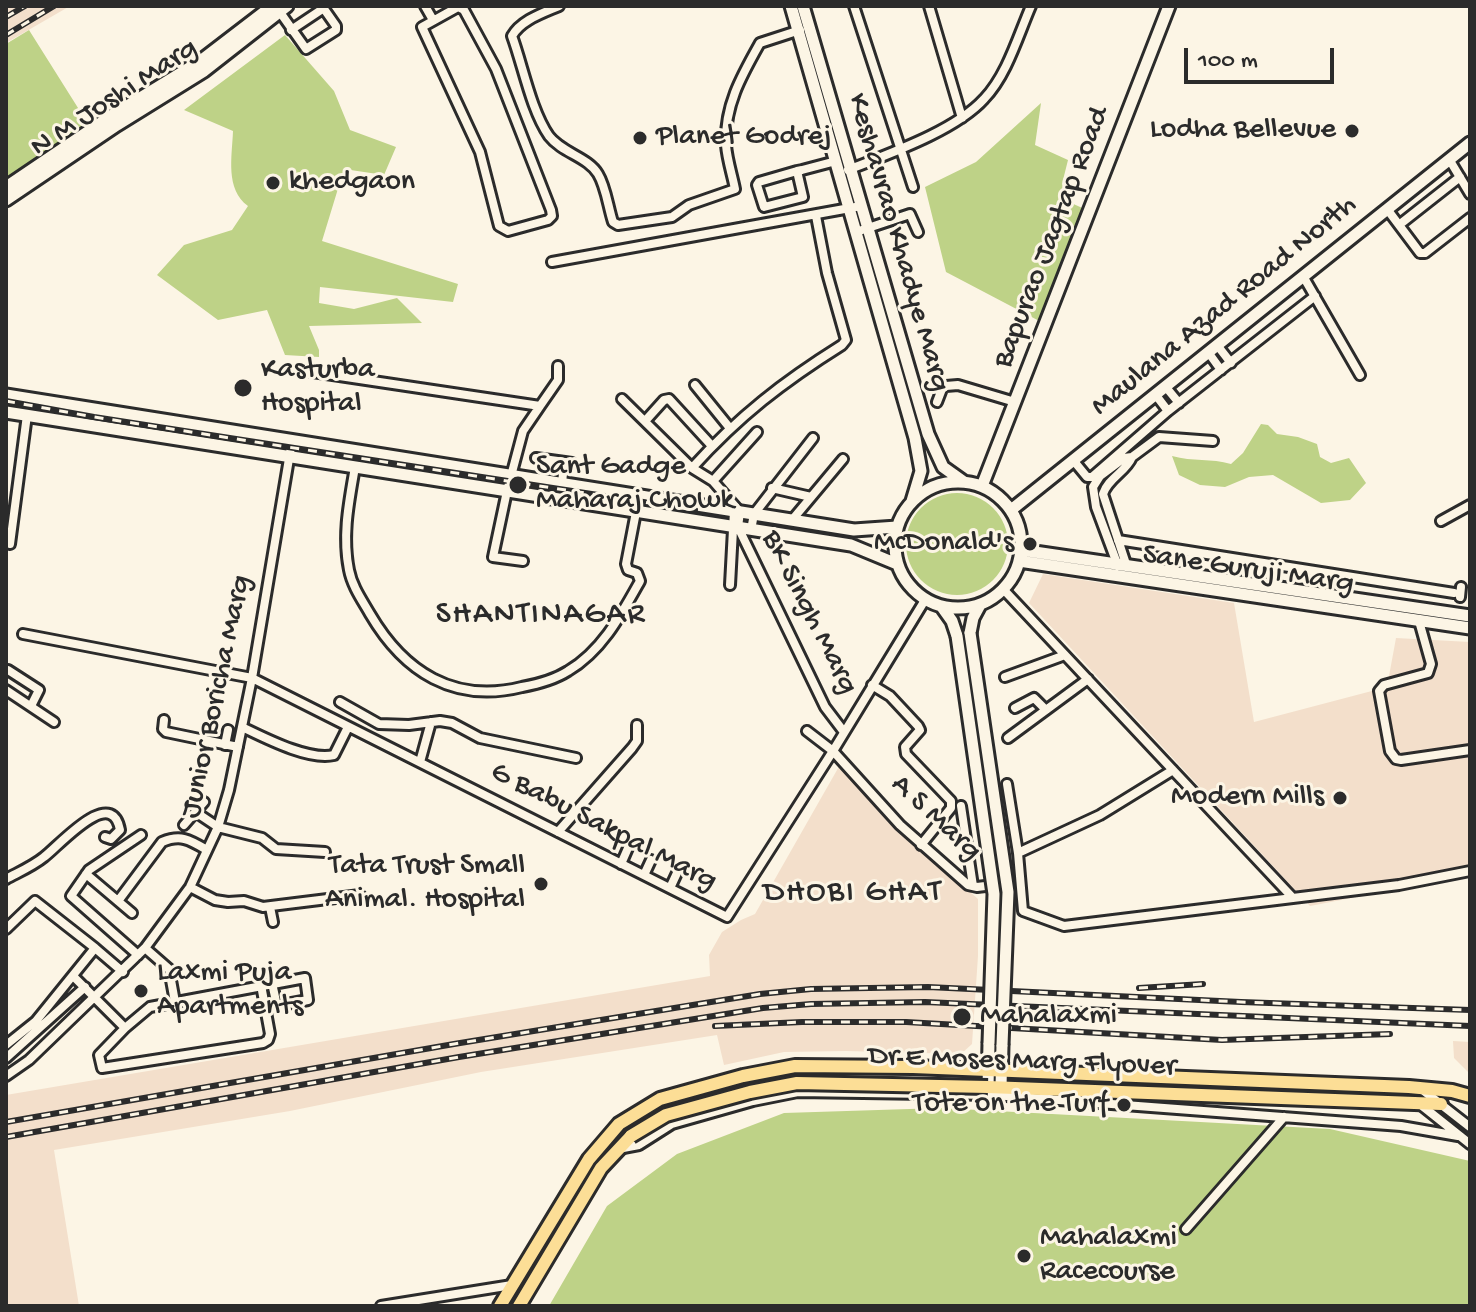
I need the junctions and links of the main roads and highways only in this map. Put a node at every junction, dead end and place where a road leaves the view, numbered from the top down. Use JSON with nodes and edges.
{"nodes":[{"id":1,"x":791,"y":6,"type":"edge"},
{"id":2,"x":803,"y":6,"type":"edge"},
{"id":3,"x":1169,"y":6,"type":"edge"},
{"id":4,"x":279,"y":7,"type":"edge"},
{"id":5,"x":804,"y":29,"type":"junction"},
{"id":6,"x":114,"y":121,"type":"junction"},
{"id":7,"x":1469,"y":145,"type":"edge"},
{"id":8,"x":845,"y":172,"type":"junction"},
{"id":9,"x":6,"y":187,"type":"edge"},
{"id":10,"x":6,"y":200,"type":"edge"},
{"id":11,"x":862,"y":230,"type":"junction"},
{"id":12,"x":6,"y":395,"type":"edge"},
{"id":13,"x":42,"y":401,"type":"junction"},
{"id":14,"x":6,"y":412,"type":"edge"},
{"id":15,"x":40,"y":417,"type":"junction"},
{"id":16,"x":145,"y":417,"type":"junction"},
{"id":17,"x":216,"y":429,"type":"junction"},
{"id":18,"x":144,"y":433,"type":"junction"},
{"id":19,"x":269,"y":437,"type":"junction"},
{"id":20,"x":214,"y":444,"type":"junction"},
{"id":21,"x":267,"y":453,"type":"junction"},
{"id":22,"x":964,"y":482,"type":"junction"},
{"id":23,"x":982,"y":486,"type":"junction"},
{"id":24,"x":912,"y":501,"type":"junction"},
{"id":25,"x":1011,"y":510,"type":"junction"},
{"id":26,"x":778,"y":518,"type":"junction"},
{"id":27,"x":823,"y":525,"type":"junction"},
{"id":28,"x":897,"y":527,"type":"junction"},
{"id":29,"x":775,"y":533,"type":"junction"},
{"id":30,"x":821,"y":541,"type":"junction"},
{"id":31,"x":1020,"y":556,"type":"junction"},
{"id":32,"x":897,"y":564,"type":"junction"},
{"id":33,"x":1194,"y":580,"type":"junction"},
{"id":34,"x":980,"y":605,"type":"junction"},
{"id":35,"x":942,"y":607,"type":"junction"},
{"id":36,"x":1381,"y":609,"type":"junction"},
{"id":37,"x":1470,"y":616,"type":"edge"},
{"id":38,"x":1470,"y":628,"type":"edge"},
{"id":39,"x":995,"y":1071,"type":"junction"},
{"id":40,"x":994,"y":1087,"type":"junction"},
{"id":41,"x":1470,"y":1096,"type":"edge"},
{"id":42,"x":1441,"y":1104,"type":"road end"},
{"id":43,"x":500,"y":1306,"type":"edge"},
{"id":44,"x":519,"y":1306,"type":"edge"}],
"edges":[{"from":1,"to":5,"type":"main road","name":"Keshavrao Khadye Marg"},
{"from":2,"to":5,"type":"main road","name":"Keshavrao Khadye Marg"},
{"from":3,"to":23,"type":"main road","name":"Bapurao Jagtap Road"},
{"from":4,"to":6,"type":"main road","name":"N M Joshi Marg"},
{"from":5,"to":8,"type":"main road","name":"Keshavrao Khadye Marg"},
{"from":5,"to":8,"type":"main road","name":"Keshavrao Khadye Marg"},
{"from":6,"to":9,"type":"main road","name":"N M Joshi Marg"},
{"from":6,"to":10,"type":"main road","name":"N M Joshi Marg"},
{"from":7,"to":25,"type":"main road","name":"Maulana Azad Road North"},
{"from":8,"to":11,"type":"main road","name":"Keshavrao Khadye Marg"},
{"from":11,"to":22,"type":"main road","name":"Keshavrao Khadye Marg"},
{"from":11,"to":24,"type":"main road","name":"Keshavrao Khadye Marg"},
{"from":12,"to":13,"type":"main road"},
{"from":13,"to":15,"type":"main road"},
{"from":13,"to":16,"type":"main road"},
{"from":14,"to":15,"type":"main road"},
{"from":15,"to":18,"type":"main road"},
{"from":16,"to":17,"type":"main road"},
{"from":16,"to":18,"type":"main road"},
{"from":17,"to":19,"type":"main road"},
{"from":17,"to":20,"type":"main road"},
{"from":18,"to":20,"type":"main road"},
{"from":19,"to":21,"type":"main road"},
{"from":19,"to":26,"type":"main road"},
{"from":20,"to":21,"type":"main road"},
{"from":21,"to":29,"type":"main road"},
{"from":22,"to":23,"type":"main road"},
{"from":22,"to":24,"type":"main road"},
{"from":23,"to":25,"type":"main road"},
{"from":24,"to":28,"type":"main road"},
{"from":25,"to":31,"type":"main road"},
{"from":26,"to":27,"type":"main road"},
{"from":26,"to":29,"type":"main road"},
{"from":27,"to":28,"type":"main road"},
{"from":27,"to":30,"type":"main road"},
{"from":28,"to":32,"type":"main road"},
{"from":29,"to":30,"type":"main road"},
{"from":30,"to":32,"type":"main road"},
{"from":31,"to":33,"type":"main road","name":"Sane Guruji Marg"},
{"from":31,"to":33,"type":"main road","name":"Sane Guruji Marg"},
{"from":31,"to":34,"type":"main road"},
{"from":32,"to":35,"type":"main road"},
{"from":33,"to":36,"type":"main road","name":"Sane Guruji Marg"},
{"from":34,"to":35,"type":"main road"},
{"from":34,"to":39,"type":"main road","bridge":true},
{"from":35,"to":39,"type":"main road","bridge":true},
{"from":36,"to":37,"type":"main road","name":"Sane Guruji Marg"},
{"from":36,"to":38,"type":"main road","name":"Sane Guruji Marg"},
{"from":39,"to":40,"type":"main road"},
{"from":39,"to":41,"type":"main road","name":"Dr E Moses Marg Flyover"},
{"from":39,"to":43,"type":"main road","name":"Dr E Moses Marg Flyover"},
{"from":40,"to":42,"type":"main road","name":"Dr E Moses Marg Flyover"},
{"from":40,"to":44,"type":"main road","name":"Dr E Moses Marg Flyover","bridge":true}]}
